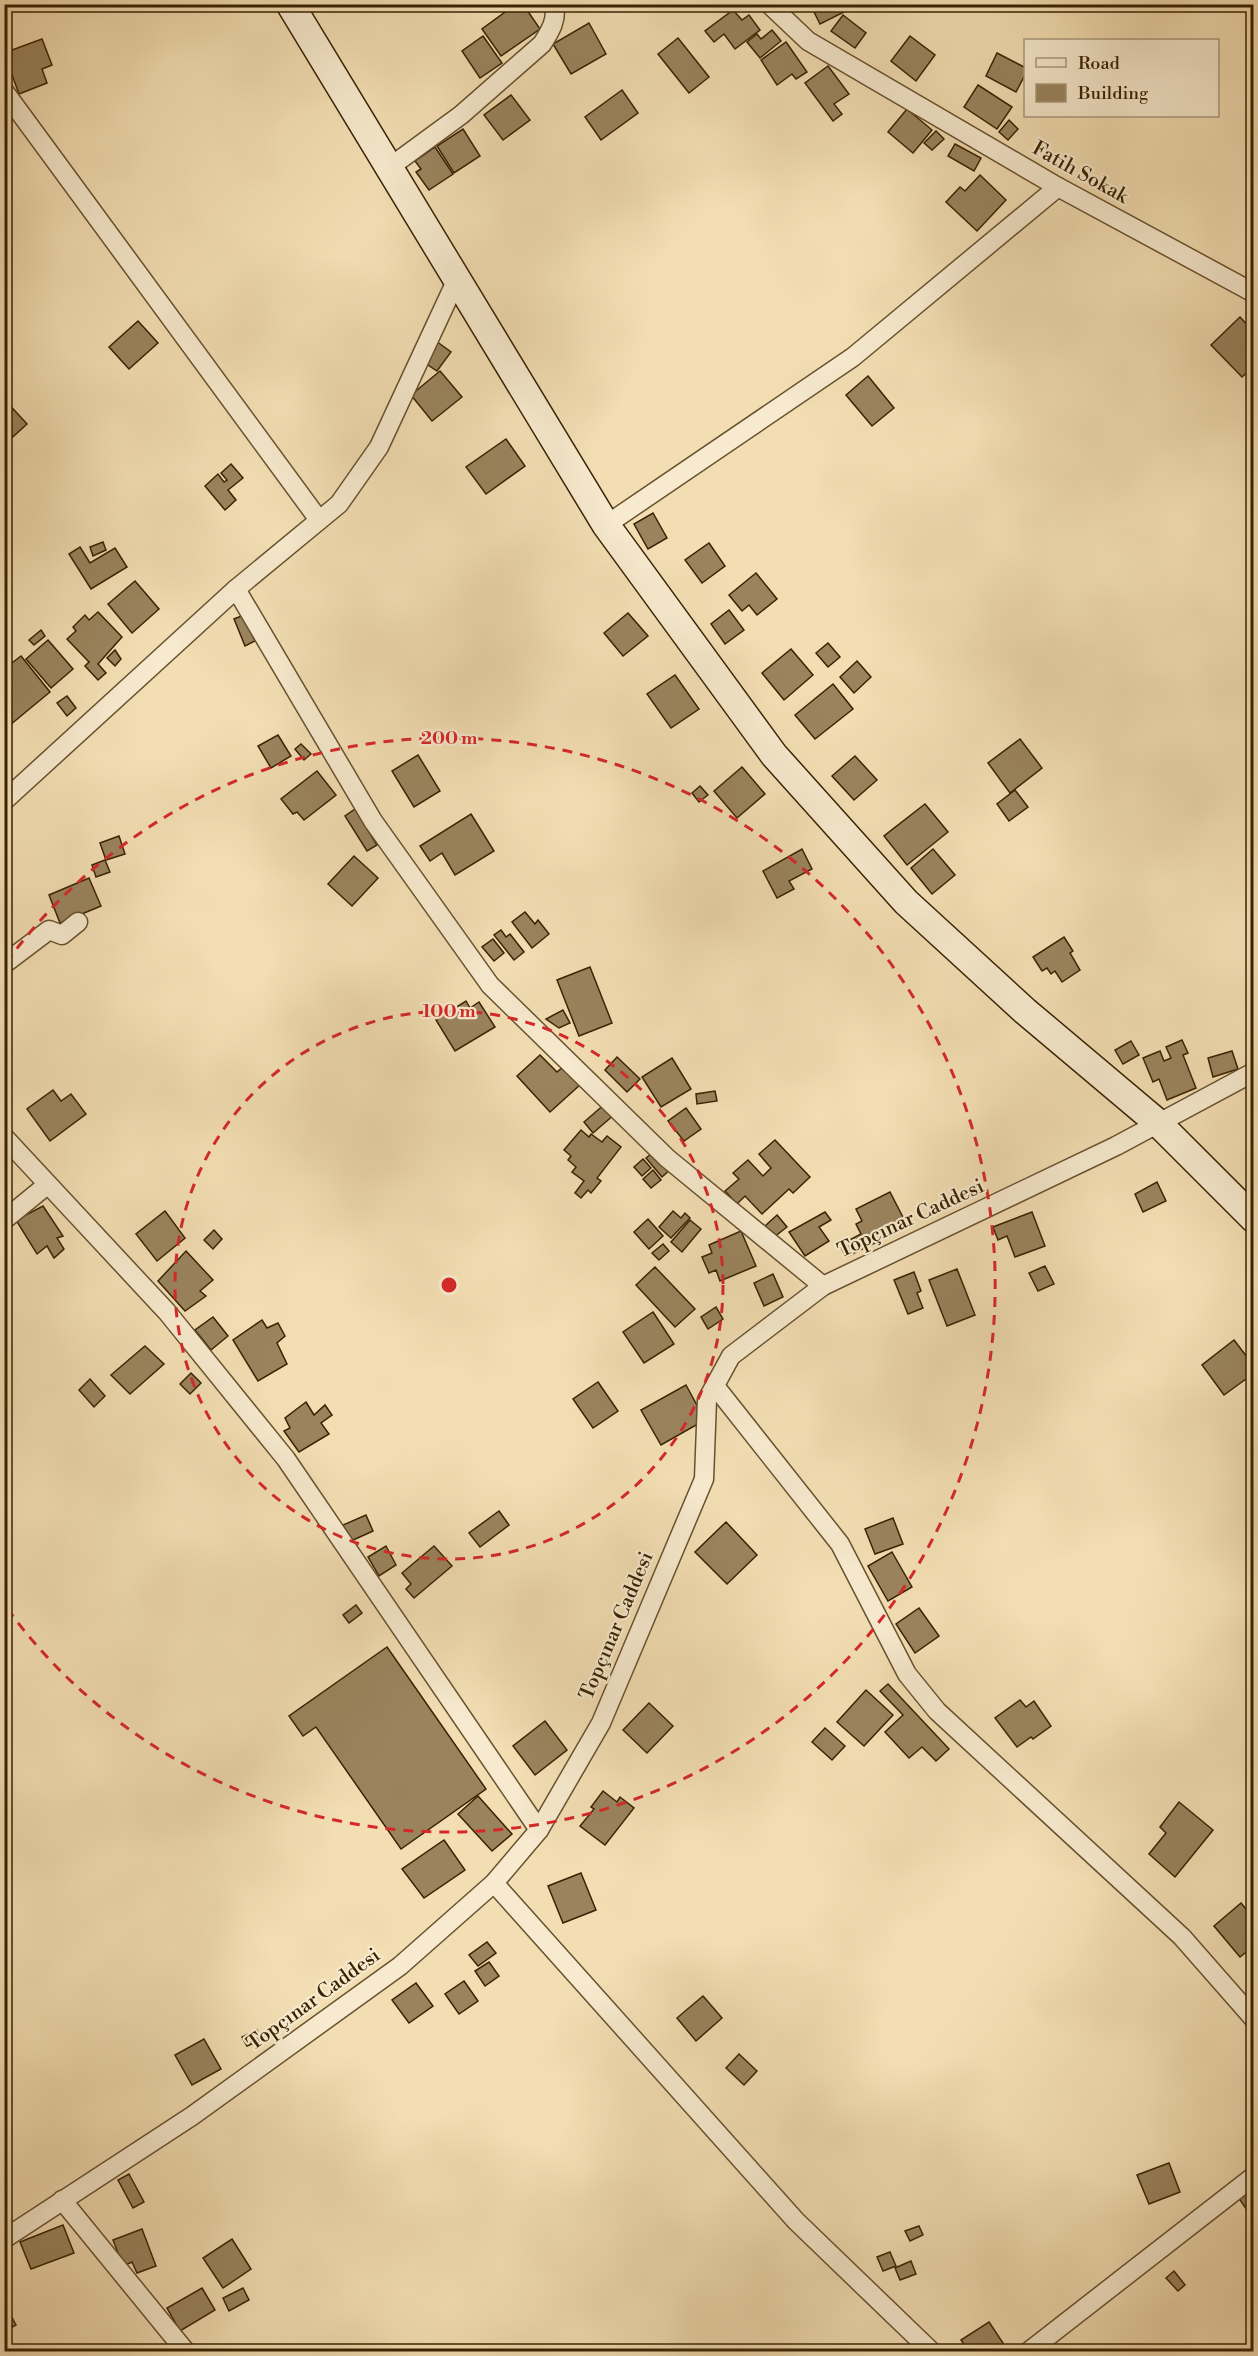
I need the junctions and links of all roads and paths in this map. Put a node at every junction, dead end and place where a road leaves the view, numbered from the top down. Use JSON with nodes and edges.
{"nodes":[{"id":1,"x":290,"y":4,"type":"edge"},
{"id":2,"x":553,"y":4,"type":"edge"},
{"id":3,"x":769,"y":4,"type":"edge"},
{"id":4,"x":4,"y":91,"type":"edge"},
{"id":5,"x":390,"y":167,"type":"junction"},
{"id":6,"x":1058,"y":188,"type":"junction"},
{"id":7,"x":458,"y":279,"type":"junction"},
{"id":8,"x":1254,"y":294,"type":"edge"},
{"id":9,"x":319,"y":520,"type":"junction"},
{"id":10,"x":606,"y":525,"type":"junction"},
{"id":11,"x":236,"y":589,"type":"junction"},
{"id":12,"x":4,"y":801,"type":"edge"},
{"id":13,"x":78,"y":922,"type":"dead end"},
{"id":14,"x":4,"y":964,"type":"edge"},
{"id":15,"x":1254,"y":1072,"type":"edge"},
{"id":16,"x":1158,"y":1124,"type":"junction"},
{"id":17,"x":4,"y":1137,"type":"edge"},
{"id":18,"x":47,"y":1185,"type":"junction"},
{"id":19,"x":1254,"y":1219,"type":"edge"},
{"id":20,"x":4,"y":1220,"type":"edge"},
{"id":21,"x":823,"y":1286,"type":"junction"},
{"id":22,"x":715,"y":1386,"type":"junction"},
{"id":23,"x":539,"y":1830,"type":"junction"},
{"id":24,"x":494,"y":1883,"type":"junction"},
{"id":25,"x":1254,"y":2019,"type":"edge"},
{"id":26,"x":1254,"y":2176,"type":"edge"},
{"id":27,"x":62,"y":2200,"type":"junction"},
{"id":28,"x":4,"y":2240,"type":"edge"},
{"id":29,"x":186,"y":2352,"type":"edge"},
{"id":30,"x":932,"y":2352,"type":"edge"},
{"id":31,"x":1028,"y":2352,"type":"edge"}],
"edges":[{"from":1,"to":5,"type":"street"},
{"from":2,"to":5,"type":"street"},
{"from":3,"to":6,"type":"street","name":"Fatih Sokak"},
{"from":4,"to":9,"type":"street"},
{"from":5,"to":7,"type":"street"},
{"from":6,"to":8,"type":"street","name":"Fatih Sokak"},
{"from":6,"to":10,"type":"street"},
{"from":7,"to":9,"type":"street"},
{"from":7,"to":10,"type":"street"},
{"from":9,"to":11,"type":"street"},
{"from":10,"to":16,"type":"street"},
{"from":11,"to":12,"type":"street"},
{"from":11,"to":21,"type":"street"},
{"from":13,"to":14,"type":"street"},
{"from":15,"to":16,"type":"street","name":"Topçınar Caddesi"},
{"from":16,"to":19,"type":"street"},
{"from":16,"to":21,"type":"street","name":"Topçınar Caddesi"},
{"from":17,"to":18,"type":"street"},
{"from":18,"to":20,"type":"street"},
{"from":18,"to":23,"type":"street"},
{"from":21,"to":22,"type":"street","name":"Topçınar Caddesi"},
{"from":22,"to":23,"type":"street","name":"Topçınar Caddesi"},
{"from":22,"to":25,"type":"street"},
{"from":23,"to":24,"type":"street","name":"Topçınar Caddesi"},
{"from":24,"to":27,"type":"street","name":"Topçınar Caddesi"},
{"from":24,"to":30,"type":"street"},
{"from":26,"to":31,"type":"street"},
{"from":27,"to":28,"type":"street","name":"Topçınar Caddesi"},
{"from":27,"to":29,"type":"street"}]}
